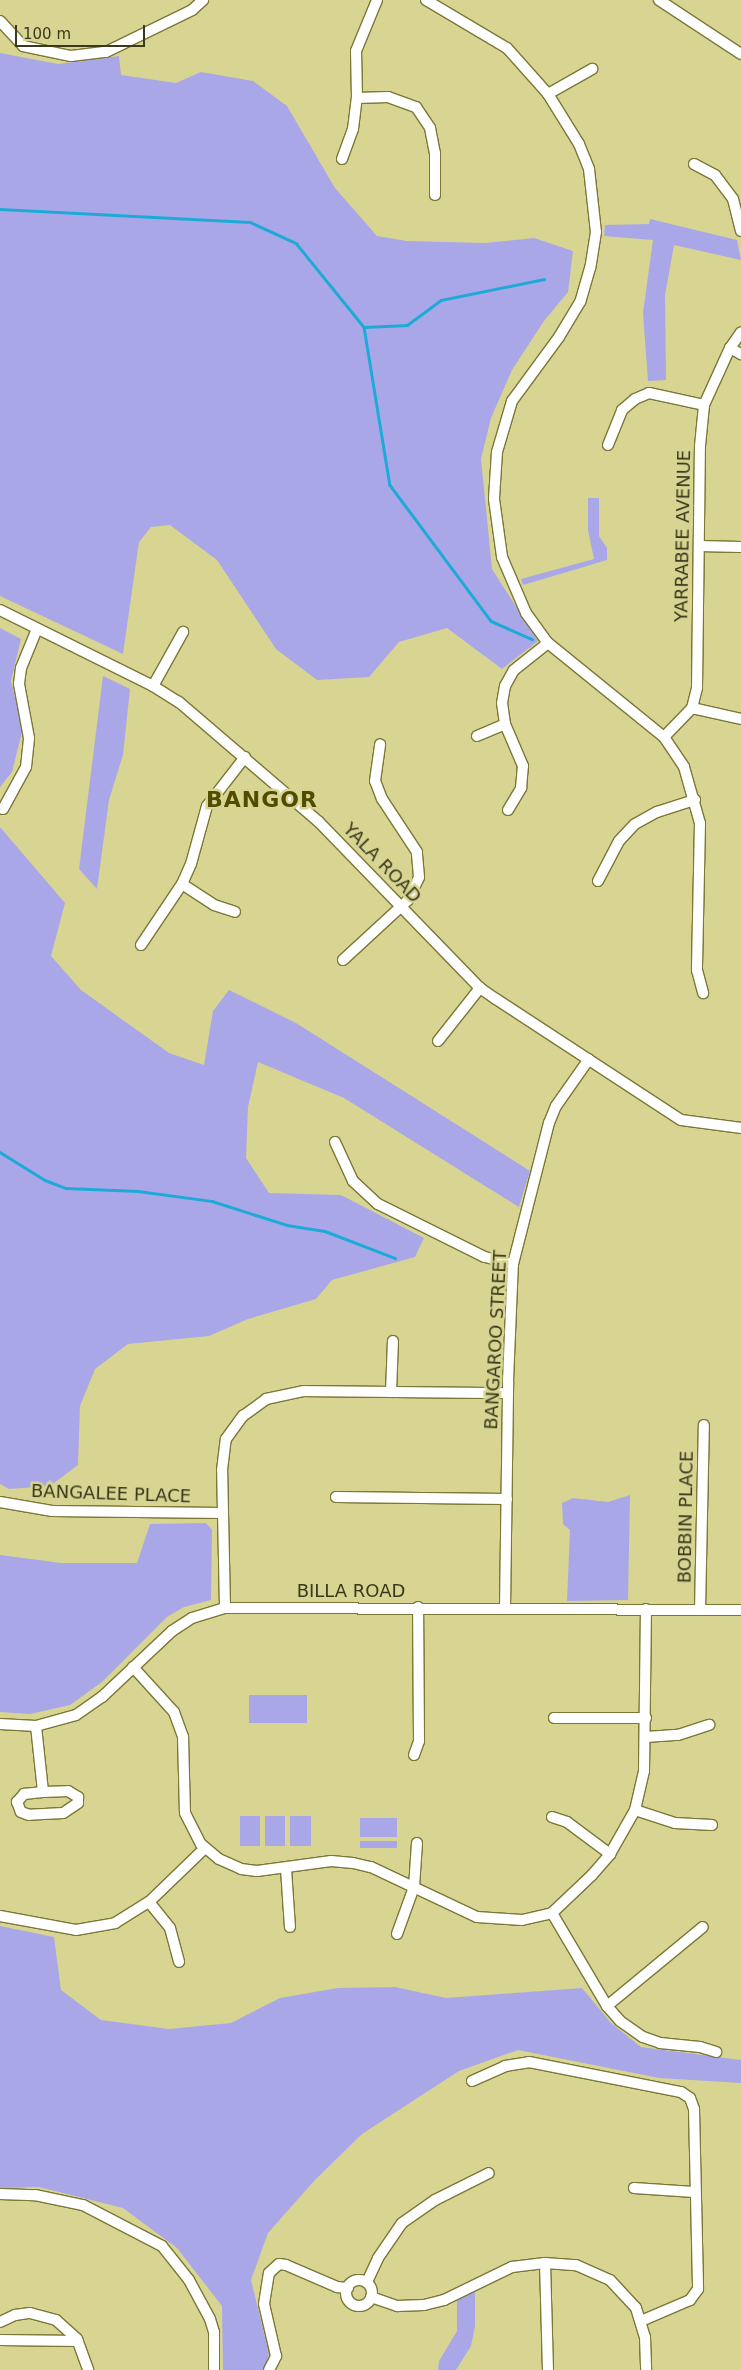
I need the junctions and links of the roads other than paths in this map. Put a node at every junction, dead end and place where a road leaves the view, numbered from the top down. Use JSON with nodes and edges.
{"nodes":[{"id":1,"x":202,"y":0,"type":"edge"},
{"id":2,"x":377,"y":0,"type":"edge"},
{"id":3,"x":426,"y":0,"type":"edge"},
{"id":4,"x":659,"y":0,"type":"edge"},
{"id":5,"x":0,"y":21,"type":"edge"},
{"id":6,"x":741,"y":54,"type":"edge"},
{"id":7,"x":592,"y":68,"type":"dead end"},
{"id":8,"x":548,"y":94,"type":"junction"},
{"id":9,"x":357,"y":98,"type":"junction"},
{"id":10,"x":342,"y":159,"type":"dead end"},
{"id":11,"x":694,"y":164,"type":"dead end"},
{"id":12,"x":434,"y":195,"type":"dead end"},
{"id":13,"x":741,"y":231,"type":"edge"},
{"id":14,"x":741,"y":332,"type":"edge"},
{"id":15,"x":730,"y":348,"type":"junction"},
{"id":16,"x":741,"y":354,"type":"edge"},
{"id":17,"x":704,"y":405,"type":"junction"},
{"id":18,"x":608,"y":446,"type":"dead end"},
{"id":19,"x":700,"y":546,"type":"junction"},
{"id":20,"x":741,"y":547,"type":"edge"},
{"id":21,"x":0,"y":610,"type":"edge"},
{"id":22,"x":38,"y":629,"type":"junction"},
{"id":23,"x":183,"y":632,"type":"dead end"},
{"id":24,"x":548,"y":643,"type":"junction"},
{"id":25,"x":153,"y":686,"type":"junction"},
{"id":26,"x":692,"y":708,"type":"junction"},
{"id":27,"x":741,"y":719,"type":"edge"},
{"id":28,"x":505,"y":724,"type":"junction"},
{"id":29,"x":477,"y":736,"type":"dead end"},
{"id":30,"x":664,"y":737,"type":"junction"},
{"id":31,"x":380,"y":744,"type":"dead end"},
{"id":32,"x":245,"y":757,"type":"junction"},
{"id":33,"x":694,"y":800,"type":"junction"},
{"id":34,"x":4,"y":809,"type":"dead end"},
{"id":35,"x":508,"y":810,"type":"dead end"},
{"id":36,"x":598,"y":881,"type":"dead end"},
{"id":37,"x":182,"y":884,"type":"junction"},
{"id":38,"x":400,"y":905,"type":"junction"},
{"id":39,"x":235,"y":912,"type":"dead end"},
{"id":40,"x":141,"y":944,"type":"dead end"},
{"id":41,"x":343,"y":960,"type":"dead end"},
{"id":42,"x":480,"y":988,"type":"junction"},
{"id":43,"x":703,"y":993,"type":"dead end"},
{"id":44,"x":438,"y":1041,"type":"dead end"},
{"id":45,"x":589,"y":1059,"type":"junction"},
{"id":46,"x":740,"y":1128,"type":"edge"},
{"id":47,"x":335,"y":1142,"type":"dead end"},
{"id":48,"x":513,"y":1264,"type":"junction"},
{"id":49,"x":393,"y":1341,"type":"dead end"},
{"id":50,"x":391,"y":1392,"type":"junction"},
{"id":51,"x":508,"y":1393,"type":"junction"},
{"id":52,"x":704,"y":1425,"type":"dead end"},
{"id":53,"x":336,"y":1497,"type":"dead end"},
{"id":54,"x":507,"y":1499,"type":"junction"},
{"id":55,"x":0,"y":1502,"type":"edge"},
{"id":56,"x":222,"y":1513,"type":"junction"},
{"id":57,"x":741,"y":1606,"type":"edge"},
{"id":58,"x":418,"y":1607,"type":"junction"},
{"id":59,"x":225,"y":1608,"type":"junction"},
{"id":60,"x":505,"y":1608,"type":"junction"},
{"id":61,"x":646,"y":1609,"type":"junction"},
{"id":62,"x":700,"y":1610,"type":"junction"},
{"id":63,"x":714,"y":1610,"type":"junction"},
{"id":64,"x":741,"y":1610,"type":"edge"},
{"id":65,"x":741,"y":1616,"type":"edge"},
{"id":66,"x":133,"y":1667,"type":"junction"},
{"id":67,"x":554,"y":1718,"type":"dead end"},
{"id":68,"x":646,"y":1718,"type":"junction"},
{"id":69,"x":0,"y":1724,"type":"edge"},
{"id":70,"x":709,"y":1725,"type":"dead end"},
{"id":71,"x":36,"y":1726,"type":"junction"},
{"id":72,"x":646,"y":1737,"type":"junction"},
{"id":73,"x":414,"y":1755,"type":"dead end"},
{"id":74,"x":43,"y":1792,"type":"junction"},
{"id":75,"x":635,"y":1810,"type":"junction"},
{"id":76,"x":552,"y":1817,"type":"dead end"},
{"id":77,"x":712,"y":1825,"type":"dead end"},
{"id":78,"x":417,"y":1843,"type":"dead end"},
{"id":79,"x":205,"y":1848,"type":"junction"},
{"id":80,"x":610,"y":1854,"type":"junction"},
{"id":81,"x":286,"y":1869,"type":"junction"},
{"id":82,"x":414,"y":1887,"type":"junction"},
{"id":83,"x":149,"y":1902,"type":"junction"},
{"id":84,"x":552,"y":1913,"type":"junction"},
{"id":85,"x":0,"y":1916,"type":"edge"},
{"id":86,"x":290,"y":1927,"type":"dead end"},
{"id":87,"x":703,"y":1927,"type":"dead end"},
{"id":88,"x":397,"y":1934,"type":"dead end"},
{"id":89,"x":179,"y":1962,"type":"dead end"},
{"id":90,"x":607,"y":2006,"type":"junction"},
{"id":91,"x":716,"y":2052,"type":"dead end"},
{"id":92,"x":472,"y":2081,"type":"dead end"},
{"id":93,"x":489,"y":2173,"type":"dead end"},
{"id":94,"x":634,"y":2188,"type":"dead end"},
{"id":95,"x":694,"y":2192,"type":"junction"},
{"id":96,"x":0,"y":2194,"type":"edge"},
{"id":97,"x":544,"y":2263,"type":"junction"},
{"id":98,"x":367,"y":2282,"type":"junction"},
{"id":99,"x":348,"y":2288,"type":"junction"},
{"id":100,"x":371,"y":2297,"type":"junction"},
{"id":101,"x":641,"y":2321,"type":"junction"},
{"id":102,"x":0,"y":2322,"type":"edge"},
{"id":103,"x":0,"y":2340,"type":"edge"},
{"id":104,"x":78,"y":2341,"type":"junction"},
{"id":105,"x":88,"y":2370,"type":"edge"},
{"id":106,"x":214,"y":2370,"type":"edge"},
{"id":107,"x":269,"y":2370,"type":"edge"},
{"id":108,"x":548,"y":2370,"type":"edge"},
{"id":109,"x":646,"y":2370,"type":"edge"}],
"edges":[{"from":1,"to":5,"type":"street"},
{"from":2,"to":9,"type":"street"},
{"from":3,"to":8,"type":"street"},
{"from":4,"to":6,"type":"street"},
{"from":7,"to":8,"type":"street"},
{"from":8,"to":24,"type":"street"},
{"from":9,"to":10,"type":"street"},
{"from":9,"to":12,"type":"street"},
{"from":11,"to":13,"type":"street"},
{"from":14,"to":15,"type":"street","name":"YARRABEE AVENUE"},
{"from":15,"to":16,"type":"street"},
{"from":15,"to":17,"type":"street","name":"YARRABEE AVENUE"},
{"from":17,"to":18,"type":"street"},
{"from":17,"to":19,"type":"street","name":"YARRABEE AVENUE"},
{"from":19,"to":20,"type":"street"},
{"from":19,"to":26,"type":"street","name":"YARRABEE AVENUE"},
{"from":21,"to":22,"type":"street","name":"YALA ROAD"},
{"from":22,"to":25,"type":"street","name":"YALA ROAD"},
{"from":22,"to":34,"type":"street"},
{"from":23,"to":25,"type":"street"},
{"from":24,"to":28,"type":"street"},
{"from":24,"to":30,"type":"street"},
{"from":25,"to":32,"type":"street","name":"YALA ROAD"},
{"from":26,"to":27,"type":"street"},
{"from":26,"to":30,"type":"street"},
{"from":28,"to":29,"type":"street"},
{"from":28,"to":35,"type":"street"},
{"from":30,"to":33,"type":"street"},
{"from":31,"to":38,"type":"street"},
{"from":32,"to":37,"type":"street"},
{"from":32,"to":38,"type":"street","name":"YALA ROAD"},
{"from":33,"to":36,"type":"street"},
{"from":33,"to":43,"type":"street"},
{"from":37,"to":39,"type":"street"},
{"from":37,"to":40,"type":"street"},
{"from":38,"to":41,"type":"street"},
{"from":38,"to":42,"type":"street","name":"YALA ROAD"},
{"from":42,"to":44,"type":"street"},
{"from":42,"to":45,"type":"street","name":"YALA ROAD"},
{"from":45,"to":46,"type":"street","name":"YALA ROAD"},
{"from":45,"to":48,"type":"street","name":"BANGAROO STREET"},
{"from":47,"to":48,"type":"street"},
{"from":48,"to":51,"type":"street","name":"BANGAROO STREET"},
{"from":49,"to":50,"type":"street"},
{"from":50,"to":51,"type":"street"},
{"from":50,"to":56,"type":"street"},
{"from":51,"to":54,"type":"street","name":"BANGAROO STREET"},
{"from":52,"to":62,"type":"street","name":"BOBBIN PLACE"},
{"from":53,"to":54,"type":"street"},
{"from":54,"to":60,"type":"street","name":"BANGAROO STREET"},
{"from":55,"to":56,"type":"street","name":"BANGALEE PLACE"},
{"from":56,"to":59,"type":"street"},
{"from":57,"to":63,"type":"street"},
{"from":58,"to":59,"type":"street","name":"BILLA ROAD"},
{"from":58,"to":60,"type":"street","name":"BILLA ROAD"},
{"from":58,"to":73,"type":"street"},
{"from":59,"to":66,"type":"street","name":"BILLA ROAD"},
{"from":60,"to":61,"type":"street","name":"BILLA ROAD"},
{"from":61,"to":62,"type":"street","name":"BILLA ROAD"},
{"from":61,"to":68,"type":"street"},
{"from":62,"to":63,"type":"street","name":"BILLA ROAD"},
{"from":63,"to":64,"type":"street","name":"BILLA ROAD"},
{"from":63,"to":65,"type":"street"},
{"from":66,"to":71,"type":"street","name":"BILLA ROAD"},
{"from":66,"to":79,"type":"street"},
{"from":67,"to":68,"type":"street"},
{"from":68,"to":72,"type":"street"},
{"from":69,"to":71,"type":"street","name":"BILLA ROAD"},
{"from":70,"to":72,"type":"street"},
{"from":71,"to":74,"type":"street"},
{"from":72,"to":75,"type":"street"},
{"from":74,"to":74,"type":"street"},
{"from":75,"to":77,"type":"street"},
{"from":75,"to":80,"type":"street"},
{"from":76,"to":80,"type":"street"},
{"from":78,"to":82,"type":"street"},
{"from":79,"to":81,"type":"street"},
{"from":79,"to":83,"type":"street"},
{"from":80,"to":84,"type":"street"},
{"from":81,"to":82,"type":"street"},
{"from":81,"to":86,"type":"street"},
{"from":82,"to":84,"type":"street"},
{"from":82,"to":88,"type":"street"},
{"from":83,"to":85,"type":"street"},
{"from":83,"to":89,"type":"street"},
{"from":84,"to":90,"type":"street"},
{"from":87,"to":90,"type":"street"},
{"from":90,"to":91,"type":"street"},
{"from":92,"to":95,"type":"street"},
{"from":93,"to":98,"type":"street"},
{"from":94,"to":95,"type":"street"},
{"from":95,"to":101,"type":"street"},
{"from":96,"to":106,"type":"street"},
{"from":97,"to":100,"type":"street"},
{"from":97,"to":101,"type":"street"},
{"from":97,"to":108,"type":"street"},
{"from":98,"to":99,"type":"street"},
{"from":98,"to":100,"type":"street"},
{"from":99,"to":100,"type":"street"},
{"from":99,"to":107,"type":"street"},
{"from":101,"to":109,"type":"street"},
{"from":102,"to":104,"type":"street"},
{"from":103,"to":104,"type":"street"},
{"from":104,"to":105,"type":"street"}]}
